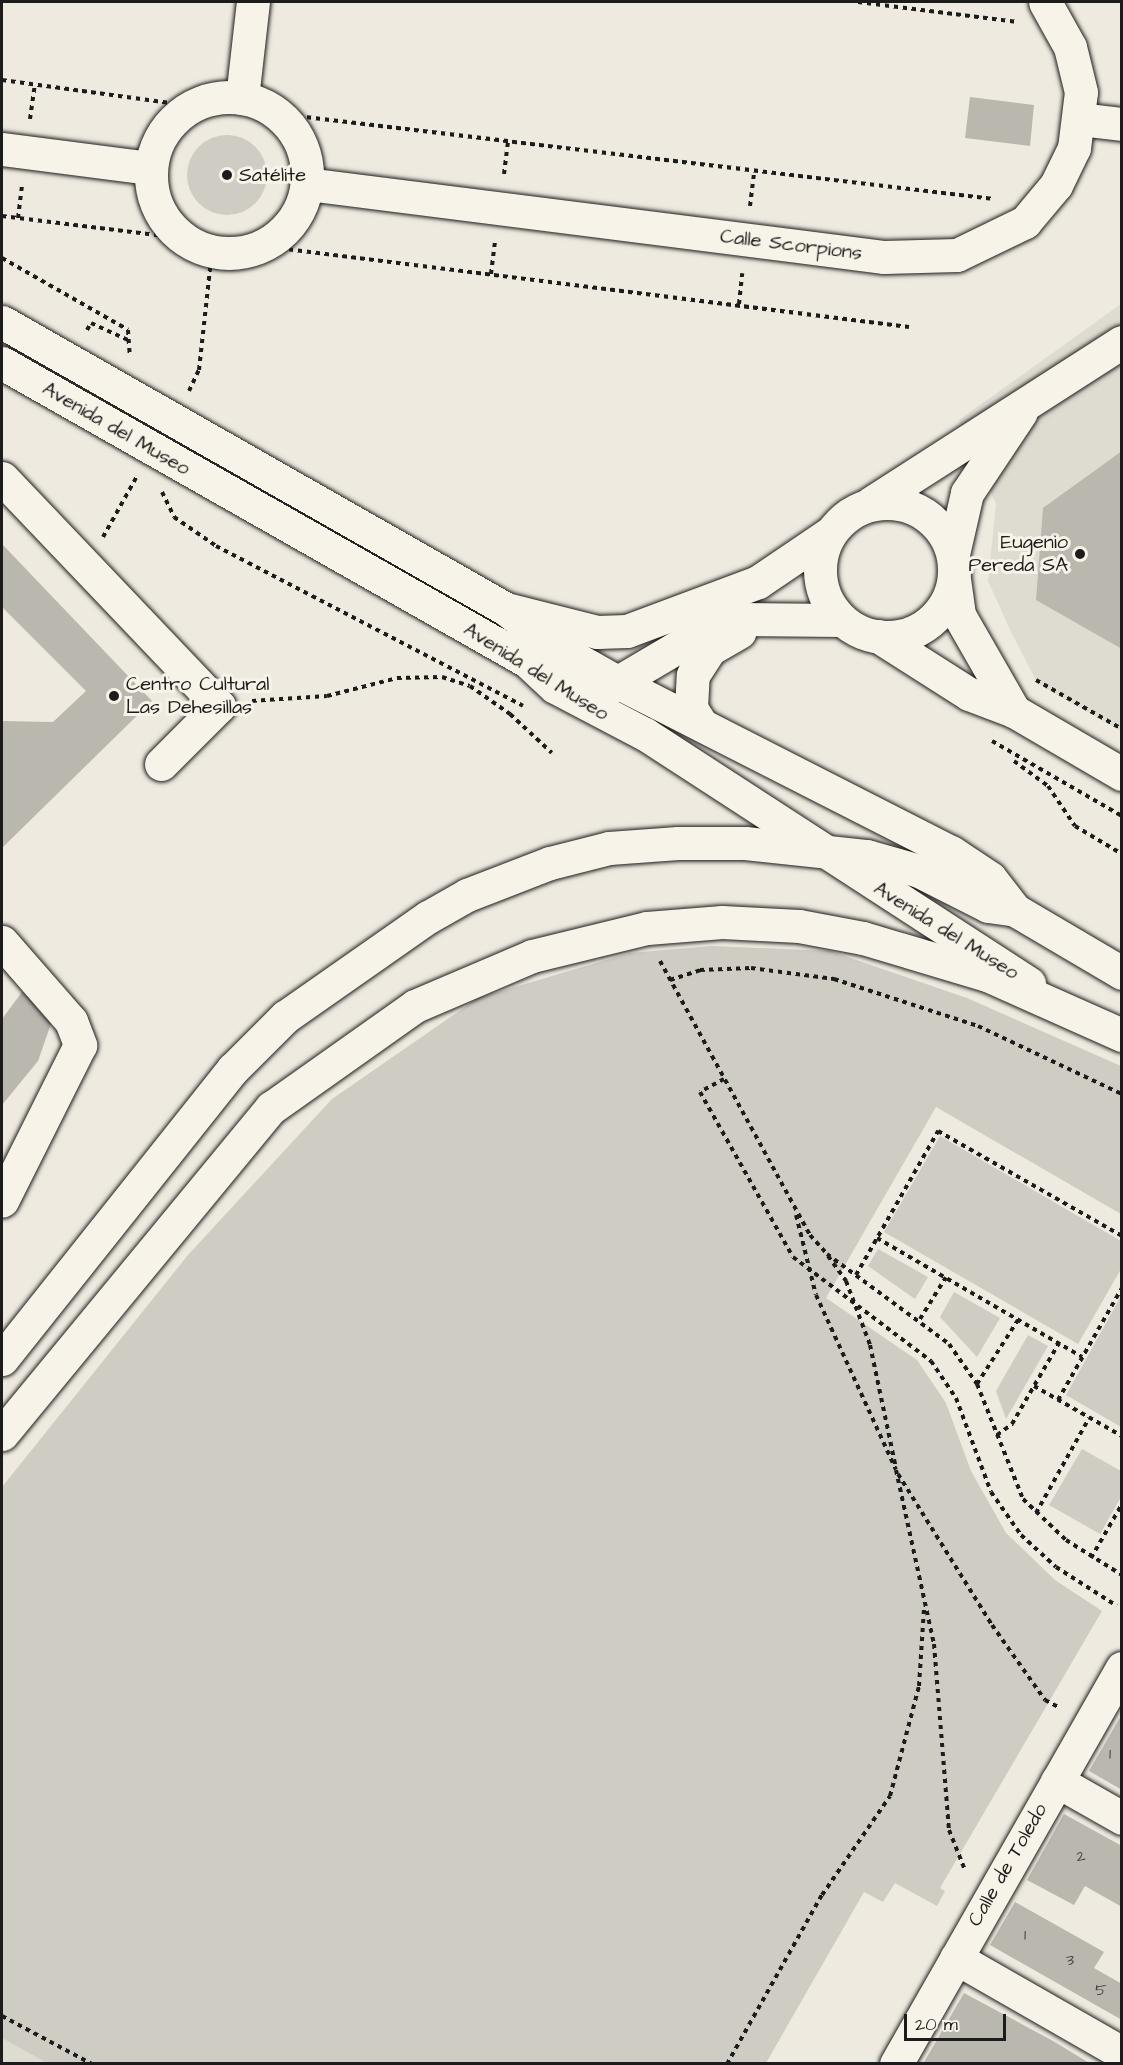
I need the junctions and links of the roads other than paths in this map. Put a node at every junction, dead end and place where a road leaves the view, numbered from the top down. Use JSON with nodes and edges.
{"nodes":[{"id":1,"x":253,"y":2,"type":"edge"},
{"id":2,"x":1053,"y":15,"type":"edge"},
{"id":3,"x":242,"y":98,"type":"junction"},
{"id":4,"x":1080,"y":119,"type":"junction"},
{"id":5,"x":1122,"y":124,"type":"edge"},
{"id":6,"x":2,"y":149,"type":"edge"},
{"id":7,"x":150,"y":168,"type":"junction"},
{"id":8,"x":307,"y":184,"type":"junction"},
{"id":9,"x":2,"y":322,"type":"edge"},
{"id":10,"x":1122,"y":342,"type":"edge"},
{"id":11,"x":2,"y":363,"type":"edge"},
{"id":12,"x":1024,"y":408,"type":"junction"},
{"id":13,"x":2,"y":478,"type":"edge"},
{"id":14,"x":871,"y":503,"type":"junction"},
{"id":15,"x":829,"y":534,"type":"junction"},
{"id":16,"x":953,"y":567,"type":"junction"},
{"id":17,"x":506,"y":609,"type":"junction"},
{"id":18,"x":767,"y":620,"type":"junction"},
{"id":19,"x":841,"y":620,"type":"junction"},
{"id":20,"x":878,"y":636,"type":"junction"},
{"id":21,"x":527,"y":661,"type":"junction"},
{"id":22,"x":619,"y":683,"type":"junction"},
{"id":23,"x":1014,"y":711,"type":"junction"},
{"id":24,"x":701,"y":724,"type":"junction"},
{"id":25,"x":161,"y":764,"type":"dead end"},
{"id":26,"x":1122,"y":774,"type":"edge"},
{"id":27,"x":818,"y":849,"type":"junction"},
{"id":28,"x":1015,"y":910,"type":"junction"},
{"id":29,"x":2,"y":942,"type":"edge"},
{"id":30,"x":1122,"y":973,"type":"edge"},
{"id":31,"x":1077,"y":1012,"type":"junction"},
{"id":32,"x":1122,"y":1035,"type":"edge"},
{"id":33,"x":2,"y":1201,"type":"edge"},
{"id":34,"x":2,"y":1359,"type":"edge"},
{"id":35,"x":2,"y":1434,"type":"edge"},
{"id":36,"x":1122,"y":1668,"type":"edge"},
{"id":37,"x":1057,"y":1780,"type":"junction"},
{"id":38,"x":1122,"y":1818,"type":"edge"},
{"id":39,"x":956,"y":1958,"type":"junction"},
{"id":40,"x":1122,"y":2052,"type":"edge"},
{"id":41,"x":896,"y":2064,"type":"edge"}],
"edges":[{"from":1,"to":3,"type":"main road"},
{"from":2,"to":4,"type":"main road","name":"Calle Scorpions"},
{"from":3,"to":7,"type":"main road"},
{"from":3,"to":8,"type":"main road"},
{"from":4,"to":5,"type":"main road"},
{"from":4,"to":8,"type":"main road","name":"Calle Scorpions"},
{"from":6,"to":7,"type":"main road"},
{"from":7,"to":8,"type":"main road"},
{"from":9,"to":17,"type":"main road","name":"Avenida del Museo"},
{"from":10,"to":12,"type":"main road"},
{"from":11,"to":21,"type":"main road","name":"Avenida del Museo"},
{"from":12,"to":14,"type":"main road"},
{"from":12,"to":16,"type":"main road"},
{"from":13,"to":25,"type":"main road"},
{"from":14,"to":15,"type":"main road"},
{"from":14,"to":16,"type":"main road"},
{"from":15,"to":17,"type":"main road"},
{"from":15,"to":19,"type":"main road"},
{"from":16,"to":20,"type":"main road"},
{"from":16,"to":23,"type":"main road"},
{"from":17,"to":22,"type":"main road","name":"Avenida del Museo"},
{"from":18,"to":19,"type":"main road"},
{"from":18,"to":22,"type":"main road"},
{"from":18,"to":24,"type":"main road"},
{"from":19,"to":20,"type":"main road"},
{"from":20,"to":23,"type":"main road"},
{"from":21,"to":22,"type":"main road"},
{"from":21,"to":27,"type":"main road","name":"Avenida del Museo"},
{"from":22,"to":24,"type":"main road","name":"Avenida del Museo"},
{"from":23,"to":26,"type":"main road"},
{"from":24,"to":28,"type":"main road","name":"Avenida del Museo"},
{"from":27,"to":28,"type":"main road"},
{"from":27,"to":31,"type":"main road","name":"Avenida del Museo"},
{"from":27,"to":34,"type":"main road"},
{"from":28,"to":30,"type":"main road","name":"Avenida del Museo"},
{"from":29,"to":33,"type":"main road"},
{"from":31,"to":32,"type":"main road","name":"Avenida del Museo"},
{"from":31,"to":35,"type":"main road"},
{"from":36,"to":37,"type":"main road","name":"Calle de Toledo"},
{"from":37,"to":38,"type":"main road"},
{"from":37,"to":39,"type":"main road","name":"Calle de Toledo"},
{"from":39,"to":40,"type":"main road"},
{"from":39,"to":41,"type":"main road","name":"Calle de Toledo"}]}
